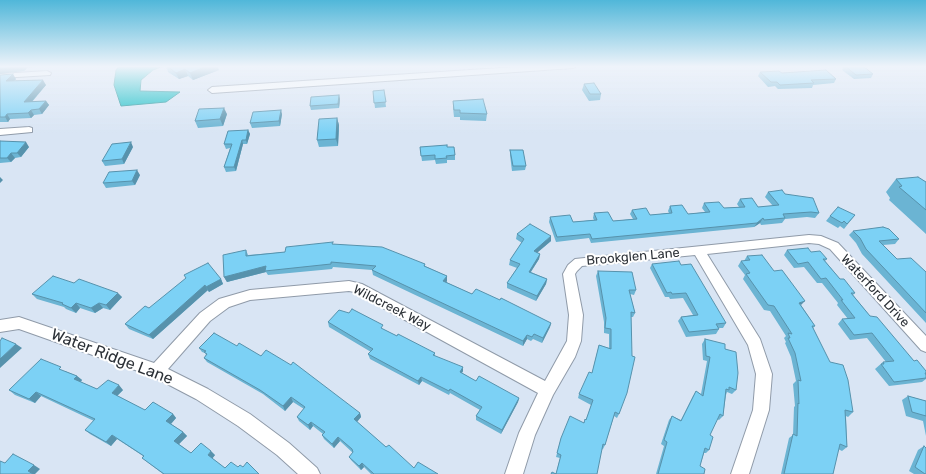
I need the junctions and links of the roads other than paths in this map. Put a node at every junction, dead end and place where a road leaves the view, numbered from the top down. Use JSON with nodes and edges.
{"nodes":[{"id":1,"x":240,"y":88,"type":"edge"},
{"id":2,"x":212,"y":90,"type":"dead end"},
{"id":3,"x":29,"y":130,"type":"dead end"},
{"id":4,"x":0,"y":132,"type":"edge"},
{"id":5,"x":821,"y":240,"type":"joint"},
{"id":6,"x":699,"y":251,"type":"junction"},
{"id":7,"x":2,"y":326,"type":"edge"},
{"id":8,"x":926,"y":346,"type":"edge"},
{"id":9,"x":157,"y":371,"type":"junction"},
{"id":10,"x":548,"y":390,"type":"junction"},
{"id":11,"x":311,"y":474,"type":"edge"},
{"id":12,"x":514,"y":474,"type":"edge"},
{"id":13,"x":740,"y":474,"type":"edge"}],
"edges":[{"from":1,"to":2,"type":"street"},
{"from":3,"to":4,"type":"street"},
{"from":5,"to":6,"type":"street","name":"Brookglen Lane"},
{"from":5,"to":8,"type":"street","name":"Waterford Drive"},
{"from":6,"to":10,"type":"street","name":"Brookglen Lane"},
{"from":6,"to":13,"type":"street"},
{"from":7,"to":9,"type":"street","name":"Water Ridge Lane"},
{"from":9,"to":10,"type":"street","name":"Wildcreek Way"},
{"from":9,"to":11,"type":"street","name":"Water Ridge Lane"},
{"from":10,"to":12,"type":"street","name":"Brookglen Lane"}]}
